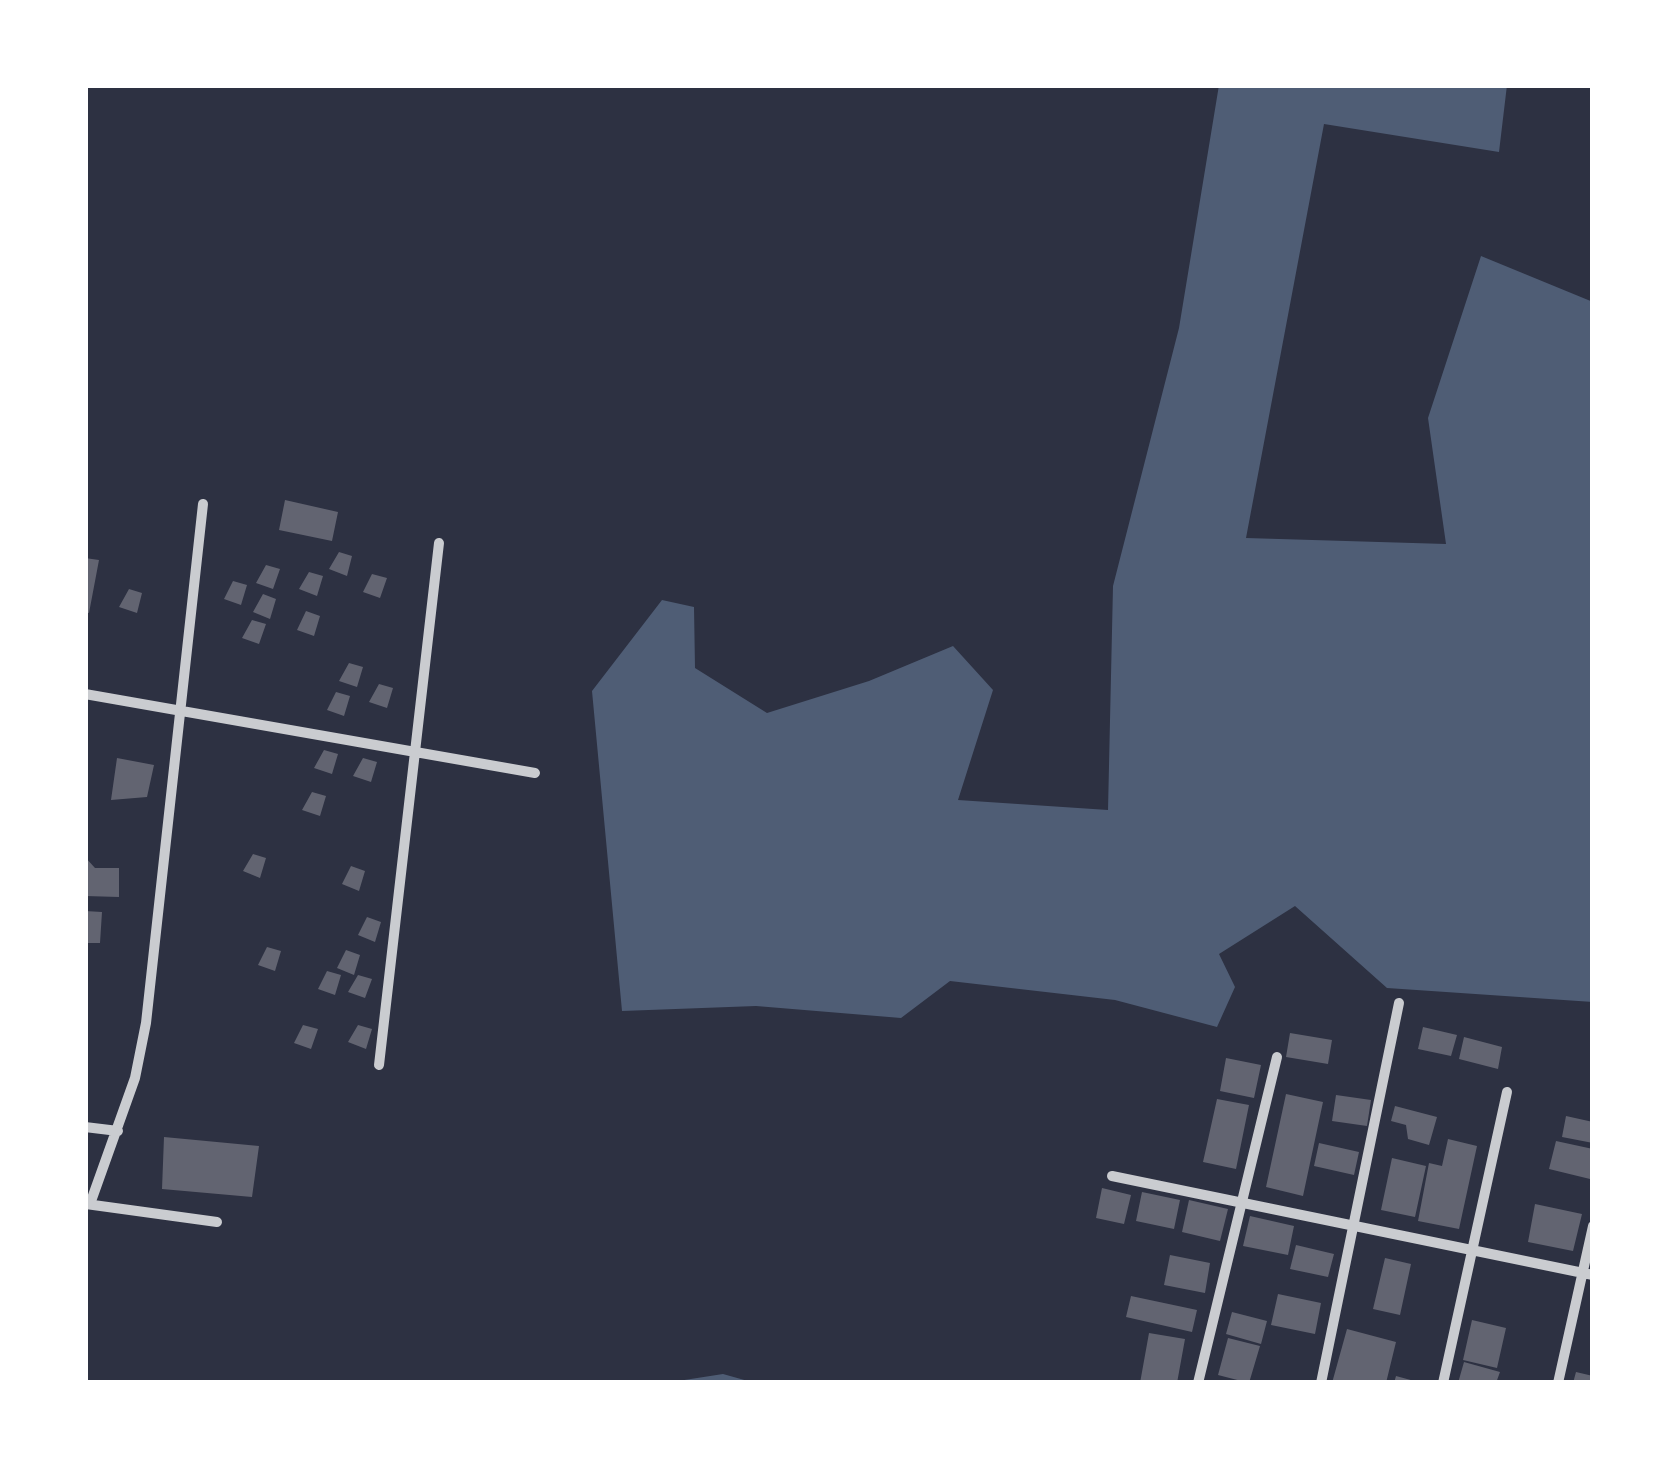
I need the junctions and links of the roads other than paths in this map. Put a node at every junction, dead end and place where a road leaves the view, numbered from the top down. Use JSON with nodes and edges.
{"nodes":[{"id":1,"x":202,"y":504,"type":"dead end"},
{"id":2,"x":439,"y":544,"type":"dead end"},
{"id":3,"x":85,"y":694,"type":"edge"},
{"id":4,"x":179,"y":712,"type":"junction"},
{"id":5,"x":414,"y":752,"type":"junction"},
{"id":6,"x":536,"y":774,"type":"dead end"},
{"id":7,"x":1400,"y":1003,"type":"dead end"},
{"id":8,"x":1278,"y":1058,"type":"dead end"},
{"id":9,"x":379,"y":1065,"type":"dead end"},
{"id":10,"x":1507,"y":1092,"type":"dead end"},
{"id":11,"x":85,"y":1127,"type":"edge"},
{"id":12,"x":118,"y":1131,"type":"junction"},
{"id":13,"x":1112,"y":1176,"type":"dead end"},
{"id":14,"x":88,"y":1204,"type":"edge"},
{"id":15,"x":1242,"y":1204,"type":"junction"},
{"id":16,"x":218,"y":1222,"type":"dead end"},
{"id":17,"x":1593,"y":1226,"type":"edge"},
{"id":18,"x":1356,"y":1230,"type":"junction"},
{"id":19,"x":1471,"y":1252,"type":"junction"},
{"id":20,"x":1588,"y":1274,"type":"edge"},
{"id":21,"x":1198,"y":1383,"type":"edge"},
{"id":22,"x":1320,"y":1383,"type":"edge"},
{"id":23,"x":1442,"y":1383,"type":"edge"},
{"id":24,"x":1558,"y":1383,"type":"edge"}],
"edges":[{"from":1,"to":4,"type":"street"},
{"from":2,"to":5,"type":"street"},
{"from":3,"to":4,"type":"street"},
{"from":4,"to":5,"type":"street"},
{"from":4,"to":12,"type":"street"},
{"from":5,"to":6,"type":"street"},
{"from":5,"to":9,"type":"street"},
{"from":7,"to":18,"type":"street"},
{"from":8,"to":15,"type":"street"},
{"from":10,"to":19,"type":"street"},
{"from":11,"to":12,"type":"street"},
{"from":12,"to":14,"type":"street"},
{"from":13,"to":15,"type":"street"},
{"from":14,"to":16,"type":"street"},
{"from":15,"to":18,"type":"street"},
{"from":15,"to":21,"type":"street"},
{"from":17,"to":20,"type":"street"},
{"from":18,"to":19,"type":"street"},
{"from":18,"to":22,"type":"street"},
{"from":19,"to":20,"type":"street"},
{"from":19,"to":23,"type":"street"},
{"from":20,"to":24,"type":"street"}]}
